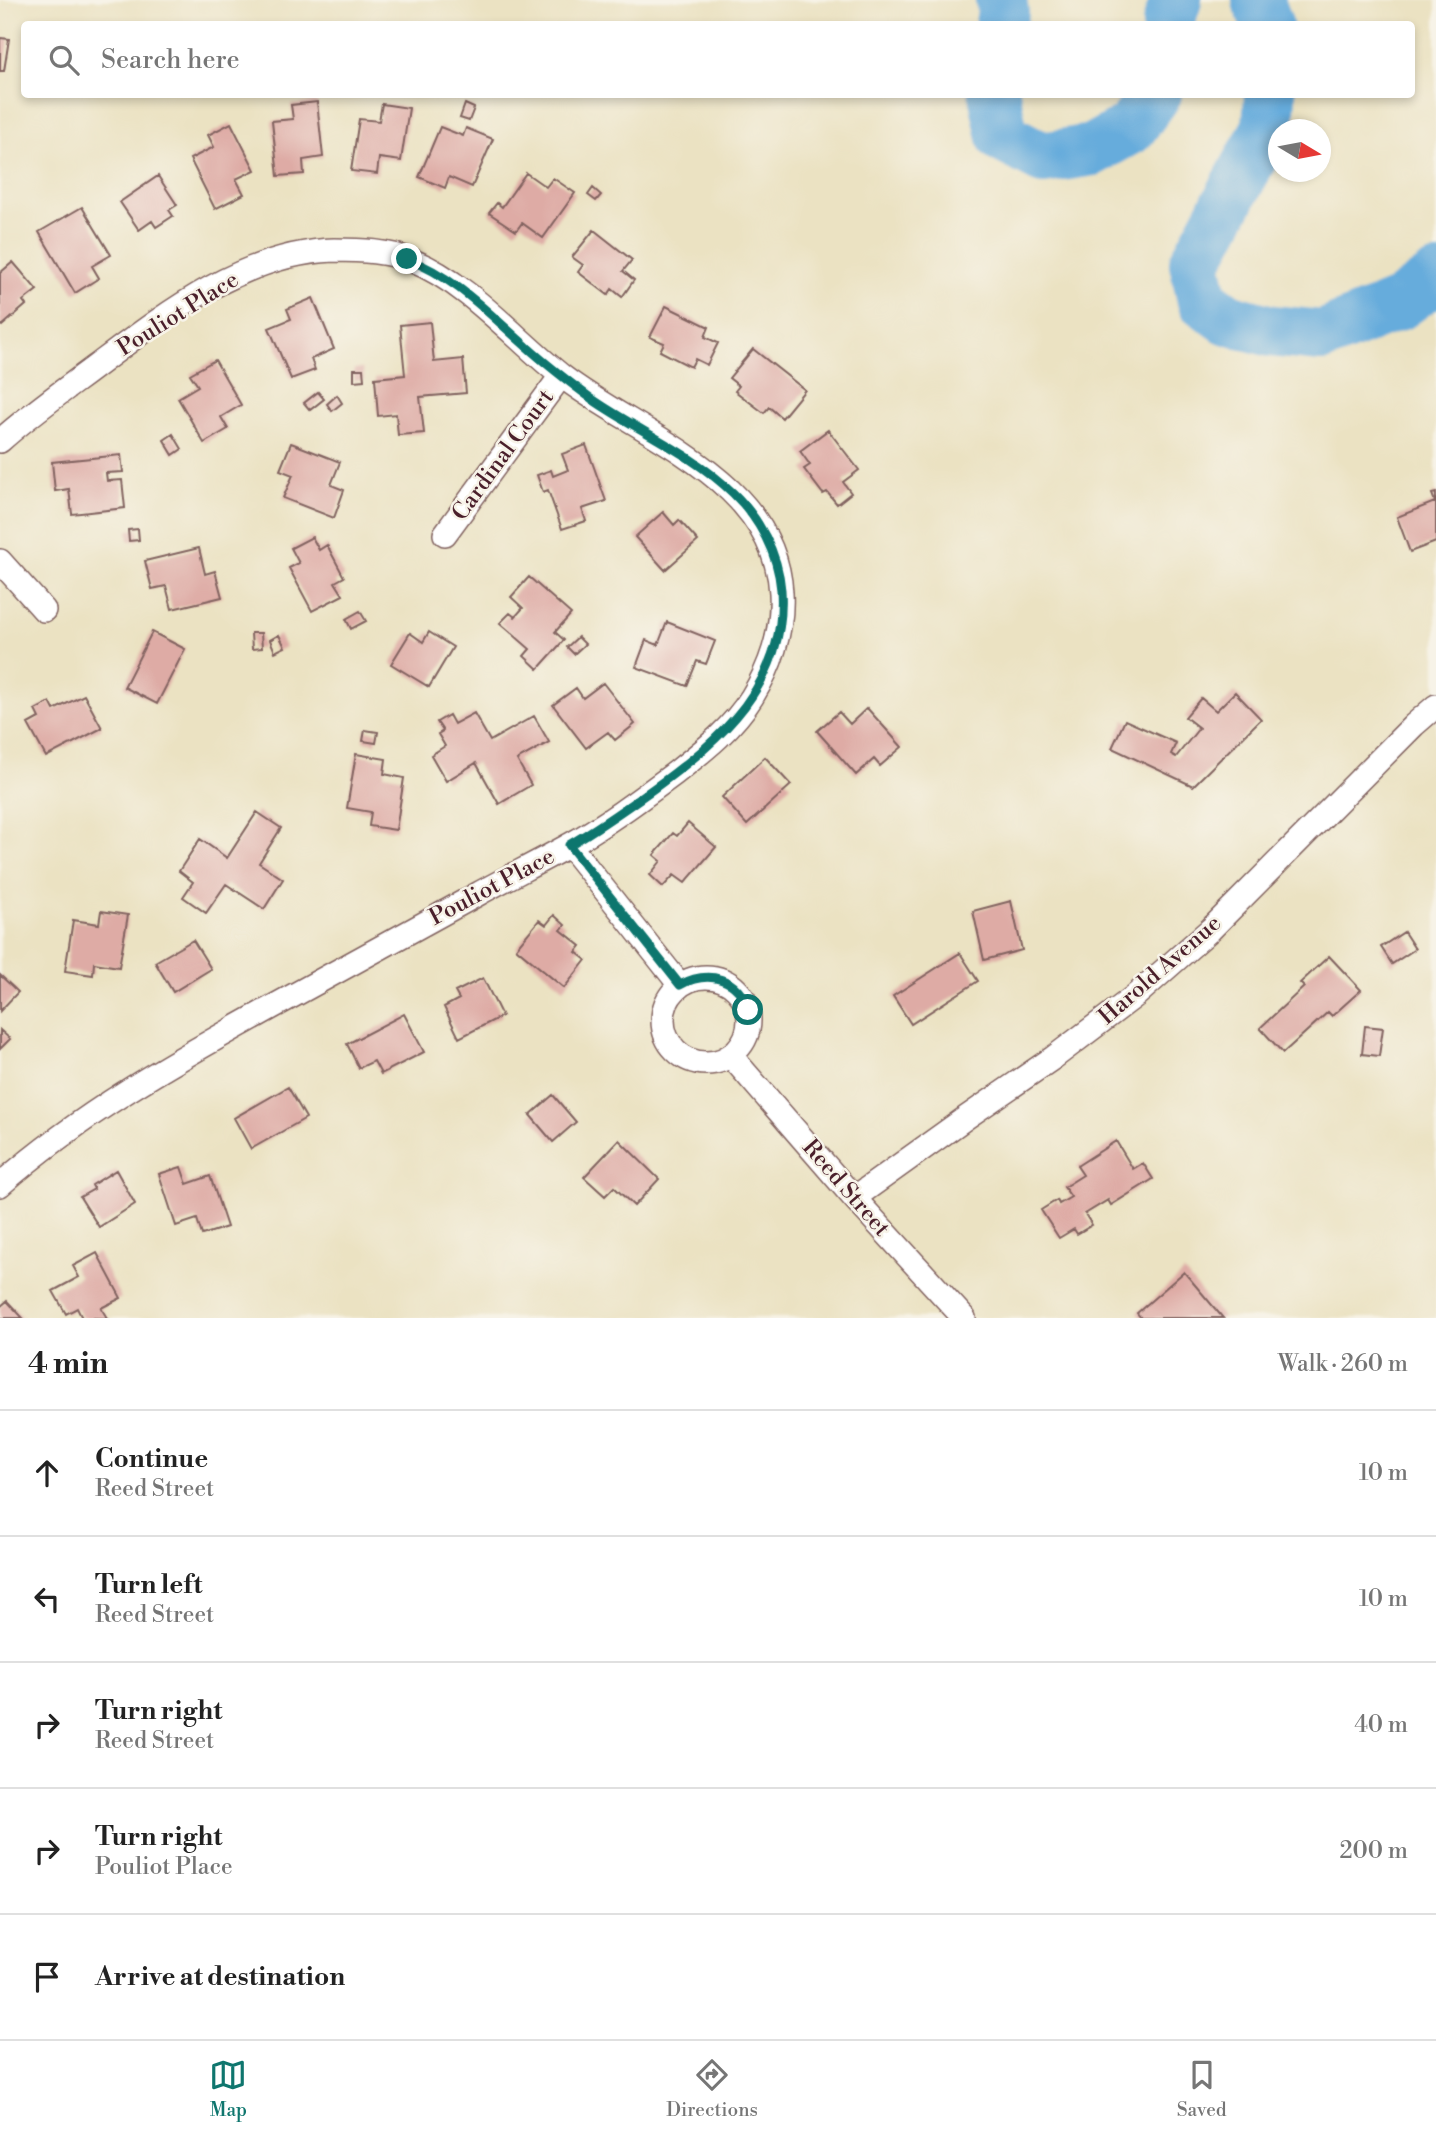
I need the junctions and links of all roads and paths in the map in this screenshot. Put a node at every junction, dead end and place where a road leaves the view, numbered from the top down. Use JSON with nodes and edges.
{"nodes":[{"id":1,"x":561,"y":376,"type":"junction"},
{"id":2,"x":0,"y":441,"type":"edge"},
{"id":3,"x":445,"y":534,"type":"dead end"},
{"id":4,"x":0,"y":561,"type":"edge"},
{"id":5,"x":44,"y":610,"type":"dead end"},
{"id":6,"x":1436,"y":706,"type":"edge"},
{"id":7,"x":569,"y":845,"type":"junction"},
{"id":8,"x":680,"y":985,"type":"junction"},
{"id":9,"x":731,"y":1056,"type":"junction"},
{"id":10,"x":0,"y":1185,"type":"edge"},
{"id":11,"x":854,"y":1198,"type":"junction"},
{"id":12,"x":964,"y":1318,"type":"edge"}],
"edges":[{"from":1,"to":2,"type":"street","name":"Pouliot Place"},
{"from":1,"to":3,"type":"street","name":"Cardinal Court"},
{"from":1,"to":7,"type":"street","name":"Pouliot Place"},
{"from":4,"to":5,"type":"street"},
{"from":6,"to":11,"type":"street","name":"Harold Avenue"},
{"from":7,"to":8,"type":"street"},
{"from":7,"to":10,"type":"street","name":"Pouliot Place"},
{"from":8,"to":9,"type":"street"},
{"from":8,"to":9,"type":"street"},
{"from":9,"to":11,"type":"street","name":"Reed Street"},
{"from":11,"to":12,"type":"street","name":"Reed Street"}]}
